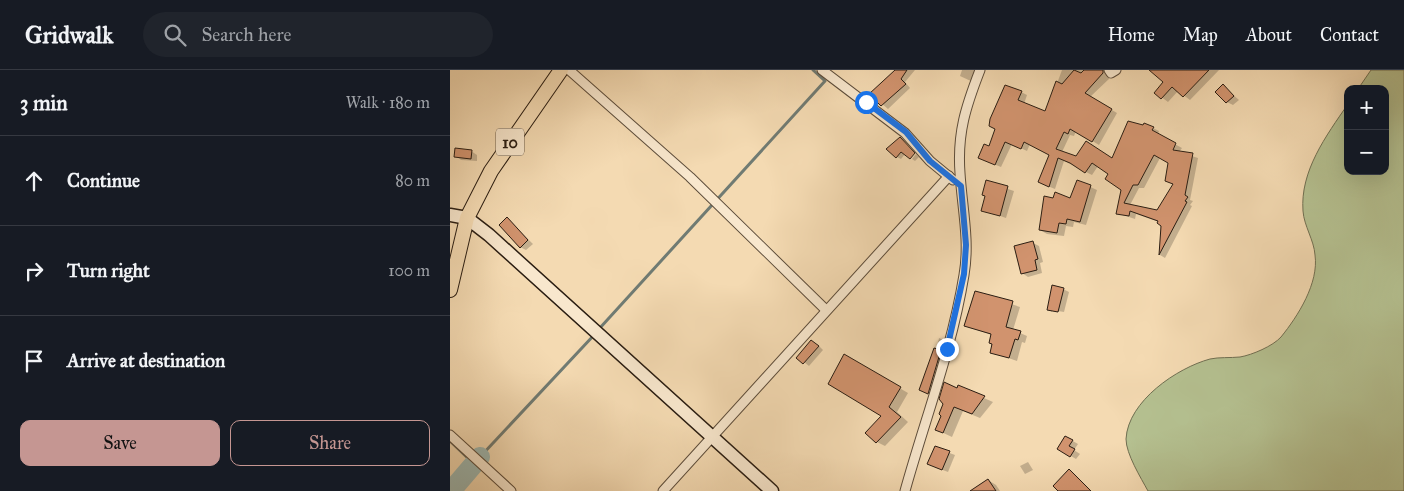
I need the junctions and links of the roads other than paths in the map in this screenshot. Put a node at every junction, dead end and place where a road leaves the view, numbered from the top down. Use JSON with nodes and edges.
{"nodes":[{"id":1,"x":561,"y":70,"type":"edge"},
{"id":2,"x":569,"y":70,"type":"edge"},
{"id":3,"x":822,"y":70,"type":"edge"},
{"id":4,"x":980,"y":70,"type":"edge"},
{"id":5,"x":1109,"y":70,"type":"edge"},
{"id":6,"x":1116,"y":70,"type":"edge"},
{"id":7,"x":949,"y":176,"type":"junction"},
{"id":8,"x":961,"y":186,"type":"junction"},
{"id":9,"x":450,"y":216,"type":"edge"},
{"id":10,"x":466,"y":218,"type":"junction"},
{"id":11,"x":450,"y":290,"type":"edge"},
{"id":12,"x":826,"y":310,"type":"junction"},
{"id":13,"x":450,"y":435,"type":"edge"},
{"id":14,"x":712,"y":439,"type":"junction"},
{"id":15,"x":511,"y":491,"type":"edge"},
{"id":16,"x":663,"y":491,"type":"edge"},
{"id":17,"x":772,"y":491,"type":"edge"},
{"id":18,"x":905,"y":491,"type":"edge"}],
"edges":[{"from":1,"to":10,"type":"main road","number":"10"},
{"from":2,"to":12,"type":"street"},
{"from":3,"to":7,"type":"street"},
{"from":4,"to":8,"type":"street"},
{"from":5,"to":6,"type":"street"},
{"from":7,"to":8,"type":"street"},
{"from":7,"to":12,"type":"street"},
{"from":8,"to":18,"type":"street"},
{"from":9,"to":10,"type":"street"},
{"from":10,"to":11,"type":"main road","number":"10"},
{"from":10,"to":14,"type":"street"},
{"from":12,"to":14,"type":"street"},
{"from":13,"to":15,"type":"street"},
{"from":14,"to":16,"type":"street"},
{"from":14,"to":17,"type":"street"}]}
